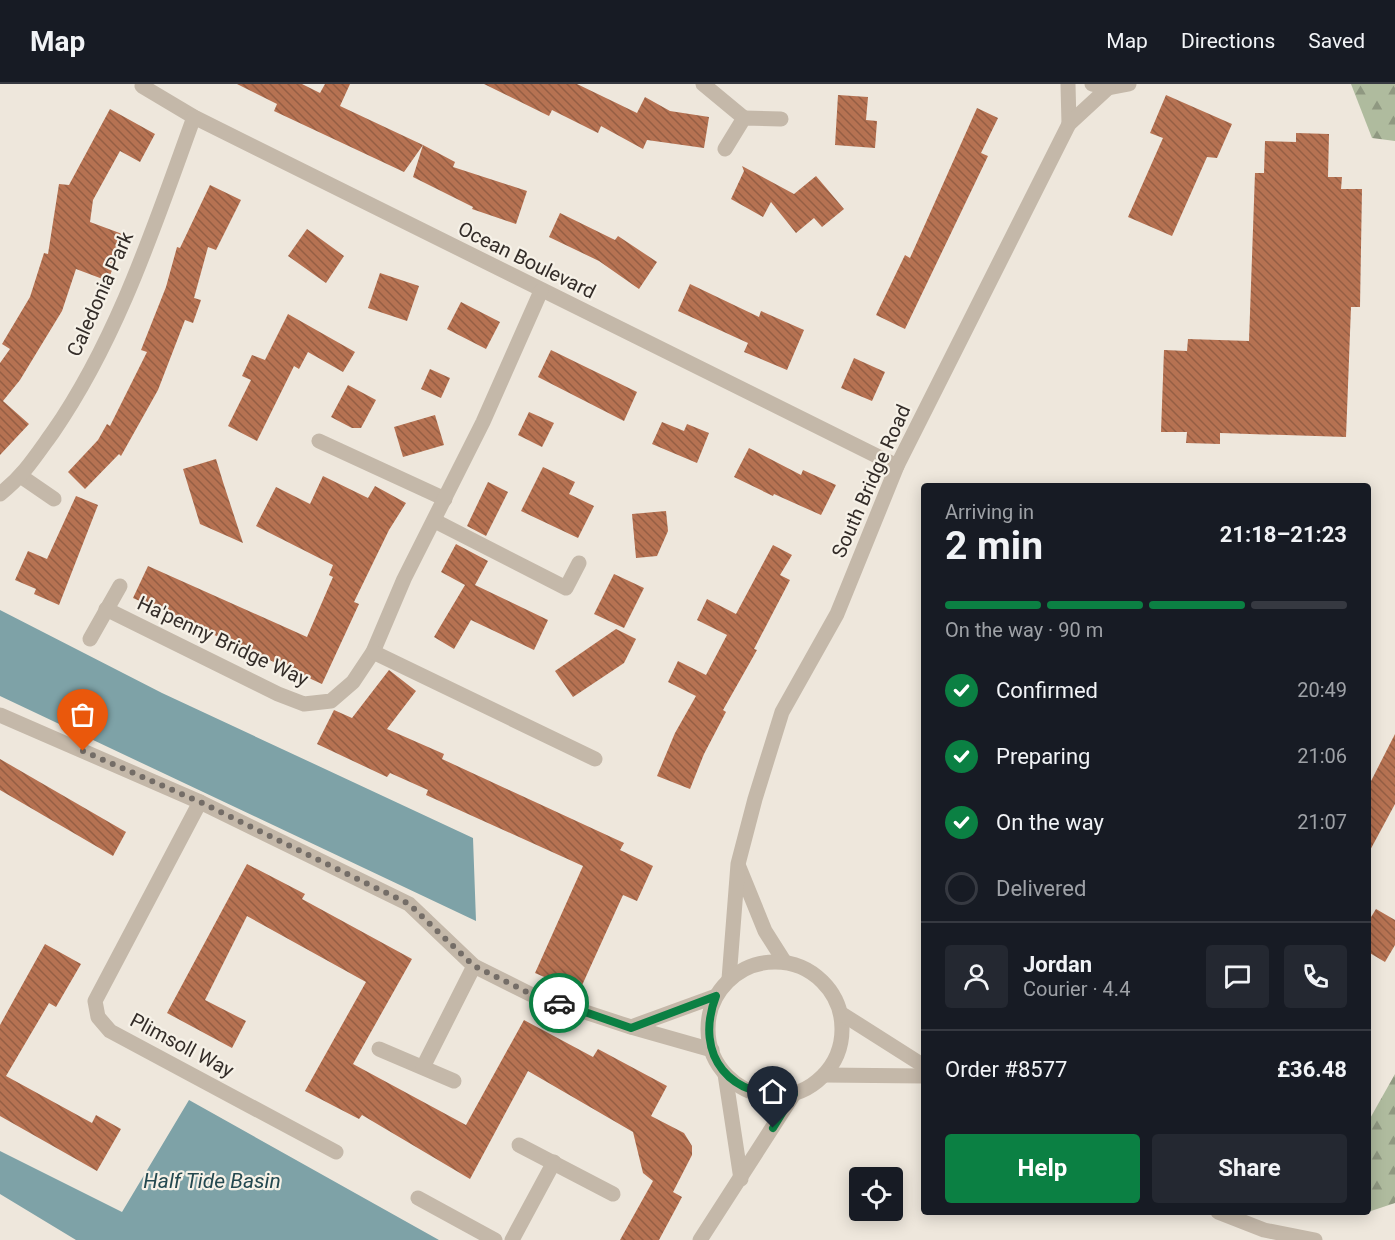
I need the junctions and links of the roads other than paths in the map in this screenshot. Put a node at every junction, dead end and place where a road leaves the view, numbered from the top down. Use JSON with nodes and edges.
{"nodes":[{"id":1,"x":703,"y":84,"type":"edge"},
{"id":2,"x":1068,"y":84,"type":"edge"},
{"id":3,"x":1092,"y":84,"type":"edge"},
{"id":4,"x":1129,"y":84,"type":"edge"},
{"id":5,"x":142,"y":86,"type":"dead end"},
{"id":6,"x":1108,"y":88,"type":"junction"},
{"id":7,"x":194,"y":117,"type":"junction"},
{"id":8,"x":744,"y":118,"type":"junction"},
{"id":9,"x":781,"y":119,"type":"dead end"},
{"id":10,"x":1069,"y":124,"type":"junction"},
{"id":11,"x":725,"y":148,"type":"dead end"},
{"id":12,"x":541,"y":291,"type":"junction"},
{"id":13,"x":319,"y":441,"type":"dead end"},
{"id":14,"x":897,"y":466,"type":"junction"},
{"id":15,"x":22,"y":477,"type":"junction"},
{"id":16,"x":0,"y":494,"type":"edge"},
{"id":17,"x":54,"y":499,"type":"dead end"},
{"id":18,"x":445,"y":499,"type":"junction"},
{"id":19,"x":435,"y":522,"type":"junction"},
{"id":20,"x":579,"y":563,"type":"dead end"},
{"id":21,"x":120,"y":586,"type":"dead end"},
{"id":22,"x":106,"y":609,"type":"junction"},
{"id":23,"x":90,"y":639,"type":"dead end"},
{"id":24,"x":373,"y":652,"type":"junction"},
{"id":25,"x":0,"y":715,"type":"edge"},
{"id":26,"x":595,"y":759,"type":"dead end"},
{"id":27,"x":200,"y":802,"type":"junction"},
{"id":28,"x":738,"y":864,"type":"junction"},
{"id":29,"x":784,"y":962,"type":"junction"},
{"id":30,"x":474,"y":966,"type":"junction"},
{"id":31,"x":729,"y":979,"type":"junction"},
{"id":32,"x":716,"y":996,"type":"junction"},
{"id":33,"x":842,"y":1014,"type":"junction"},
{"id":34,"x":631,"y":1028,"type":"junction"},
{"id":35,"x":379,"y":1048,"type":"dead end"},
{"id":36,"x":712,"y":1050,"type":"junction"},
{"id":37,"x":921,"y":1064,"type":"edge"},
{"id":38,"x":423,"y":1067,"type":"junction"},
{"id":39,"x":725,"y":1074,"type":"junction"},
{"id":40,"x":825,"y":1075,"type":"junction"},
{"id":41,"x":921,"y":1076,"type":"edge"},
{"id":42,"x":453,"y":1081,"type":"dead end"},
{"id":43,"x":794,"y":1094,"type":"junction"},
{"id":44,"x":519,"y":1145,"type":"dead end"},
{"id":45,"x":336,"y":1152,"type":"dead end"},
{"id":46,"x":554,"y":1162,"type":"junction"},
{"id":47,"x":741,"y":1179,"type":"junction"},
{"id":48,"x":613,"y":1194,"type":"dead end"},
{"id":49,"x":418,"y":1198,"type":"dead end"},
{"id":50,"x":1226,"y":1215,"type":"edge"},
{"id":51,"x":1264,"y":1230,"type":"junction"},
{"id":52,"x":495,"y":1240,"type":"edge"},
{"id":53,"x":512,"y":1240,"type":"edge"},
{"id":54,"x":699,"y":1240,"type":"edge"},
{"id":55,"x":1277,"y":1240,"type":"edge"},
{"id":56,"x":1315,"y":1240,"type":"edge"}],
"edges":[{"from":1,"to":8,"type":"street"},
{"from":2,"to":10,"type":"street","name":"South Bridge Road"},
{"from":3,"to":6,"type":"street"},
{"from":4,"to":6,"type":"street"},
{"from":5,"to":7,"type":"street","name":"Ocean Boulevard"},
{"from":6,"to":10,"type":"street","name":"South Bridge Road"},
{"from":7,"to":12,"type":"street","name":"Ocean Boulevard"},
{"from":7,"to":15,"type":"street","name":"Caledonia Park"},
{"from":8,"to":9,"type":"street"},
{"from":8,"to":11,"type":"street"},
{"from":10,"to":14,"type":"street","name":"South Bridge Road"},
{"from":12,"to":14,"type":"street","name":"Ocean Boulevard"},
{"from":12,"to":18,"type":"street","name":"Ha'penny Bridge Way"},
{"from":13,"to":18,"type":"street"},
{"from":14,"to":28,"type":"street","name":"South Bridge Road"},
{"from":15,"to":16,"type":"street","name":"Caledonia Park"},
{"from":15,"to":17,"type":"street"},
{"from":18,"to":19,"type":"street","name":"Ha'penny Bridge Way"},
{"from":19,"to":20,"type":"street"},
{"from":19,"to":24,"type":"street","name":"Ha'penny Bridge Way"},
{"from":21,"to":22,"type":"street","name":"Ha'penny Bridge Way"},
{"from":22,"to":23,"type":"street","name":"Ha'penny Bridge Way"},
{"from":22,"to":24,"type":"street","name":"Ha'penny Bridge Way"},
{"from":24,"to":26,"type":"street"},
{"from":25,"to":27,"type":"street"},
{"from":27,"to":30,"type":"street"},
{"from":27,"to":45,"type":"street","name":"Plimsoll Way"},
{"from":28,"to":29,"type":"street"},
{"from":28,"to":31,"type":"street","name":"South Bridge Road"},
{"from":29,"to":31,"type":"street"},
{"from":29,"to":33,"type":"street"},
{"from":30,"to":34,"type":"street"},
{"from":30,"to":38,"type":"street"},
{"from":31,"to":32,"type":"street"},
{"from":32,"to":34,"type":"street"},
{"from":32,"to":36,"type":"street"},
{"from":33,"to":37,"type":"street"},
{"from":33,"to":40,"type":"street"},
{"from":34,"to":36,"type":"street"},
{"from":35,"to":38,"type":"street"},
{"from":36,"to":39,"type":"street"},
{"from":38,"to":42,"type":"street"},
{"from":39,"to":43,"type":"street"},
{"from":39,"to":47,"type":"street"},
{"from":40,"to":41,"type":"street"},
{"from":40,"to":43,"type":"street"},
{"from":43,"to":47,"type":"street"},
{"from":44,"to":46,"type":"street"},
{"from":46,"to":48,"type":"street"},
{"from":46,"to":53,"type":"street"},
{"from":47,"to":54,"type":"street"},
{"from":49,"to":52,"type":"street"},
{"from":50,"to":51,"type":"street"},
{"from":51,"to":55,"type":"street"},
{"from":51,"to":56,"type":"street"}]}
